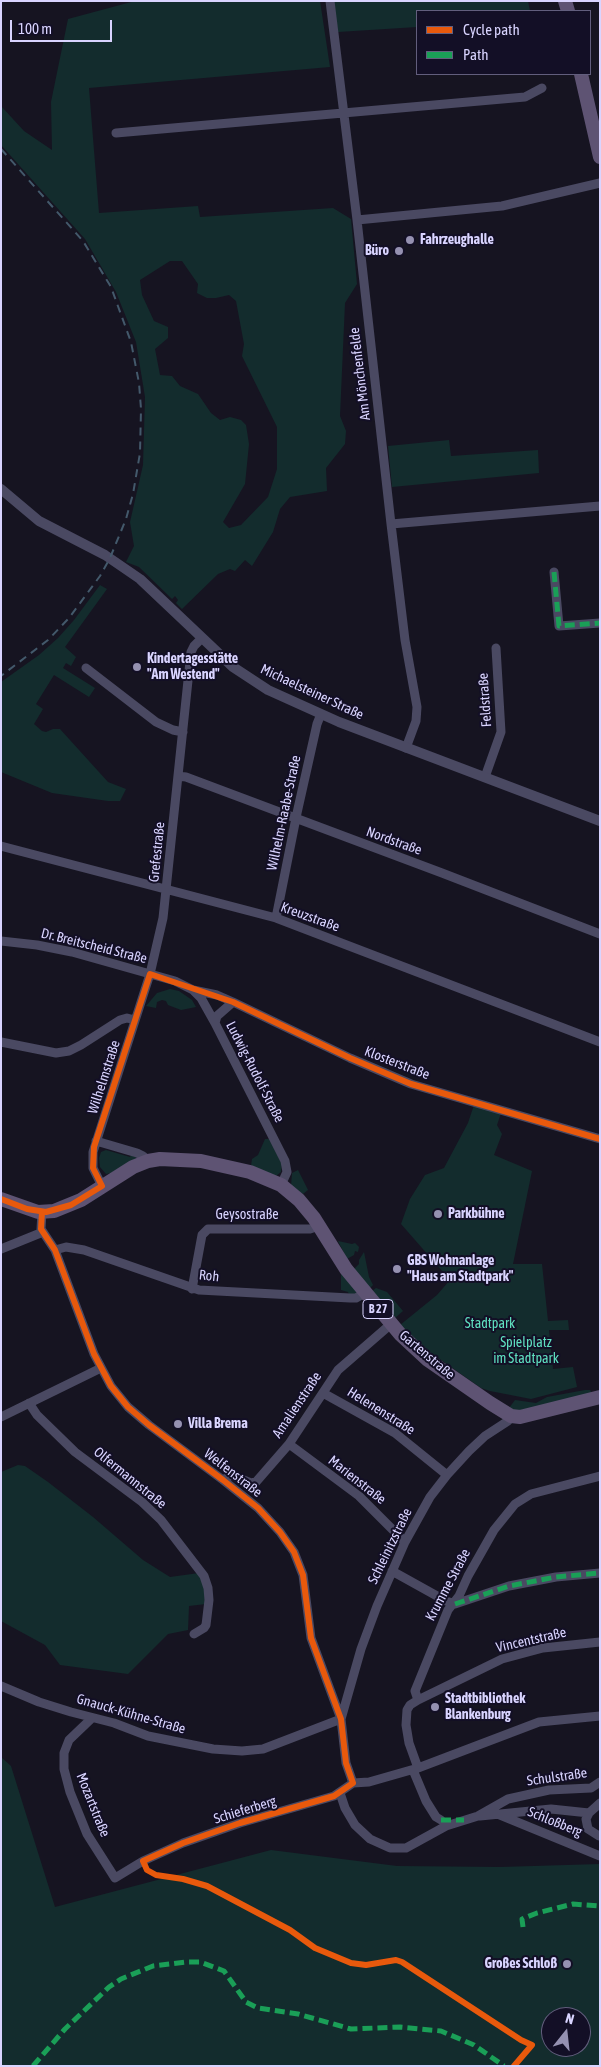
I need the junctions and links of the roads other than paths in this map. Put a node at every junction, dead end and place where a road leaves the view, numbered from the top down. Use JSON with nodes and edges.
{"nodes":[{"id":1,"x":330,"y":1,"type":"edge"},
{"id":2,"x":581,"y":75,"type":"edge"},
{"id":3,"x":542,"y":88,"type":"dead end"},
{"id":4,"x":345,"y":114,"type":"junction"},
{"id":5,"x":116,"y":133,"type":"dead end"},
{"id":6,"x":600,"y":157,"type":"edge"},
{"id":7,"x":600,"y":183,"type":"edge"},
{"id":8,"x":357,"y":220,"type":"junction"},
{"id":9,"x":1,"y":489,"type":"edge"},
{"id":10,"x":600,"y":506,"type":"edge"},
{"id":11,"x":390,"y":524,"type":"junction"},
{"id":12,"x":554,"y":572,"type":"dead end"},
{"id":13,"x":600,"y":623,"type":"edge"},
{"id":14,"x":202,"y":638,"type":"junction"},
{"id":15,"x":496,"y":648,"type":"dead end"},
{"id":16,"x":86,"y":668,"type":"dead end"},
{"id":17,"x":321,"y":714,"type":"junction"},
{"id":18,"x":183,"y":732,"type":"junction"},
{"id":19,"x":406,"y":748,"type":"junction"},
{"id":20,"x":178,"y":776,"type":"junction"},
{"id":21,"x":485,"y":778,"type":"junction"},
{"id":22,"x":296,"y":819,"type":"junction"},
{"id":23,"x":600,"y":821,"type":"edge"},
{"id":24,"x":1,"y":846,"type":"edge"},
{"id":25,"x":166,"y":890,"type":"junction"},
{"id":26,"x":276,"y":918,"type":"junction"},
{"id":27,"x":600,"y":934,"type":"edge"},
{"id":28,"x":1,"y":941,"type":"edge"},
{"id":29,"x":150,"y":974,"type":"junction"},
{"id":30,"x":193,"y":990,"type":"junction"},
{"id":31,"x":233,"y":1002,"type":"junction"},
{"id":32,"x":135,"y":1020,"type":"junction"},
{"id":33,"x":215,"y":1023,"type":"junction"},
{"id":34,"x":1,"y":1042,"type":"edge"},
{"id":35,"x":600,"y":1042,"type":"edge"},
{"id":36,"x":600,"y":1139,"type":"edge"},
{"id":37,"x":96,"y":1141,"type":"junction"},
{"id":38,"x":148,"y":1161,"type":"junction"},
{"id":39,"x":281,"y":1185,"type":"junction"},
{"id":40,"x":102,"y":1186,"type":"junction"},
{"id":41,"x":1,"y":1199,"type":"edge"},
{"id":42,"x":42,"y":1212,"type":"junction"},
{"id":43,"x":319,"y":1226,"type":"junction"},
{"id":44,"x":43,"y":1232,"type":"junction"},
{"id":45,"x":1,"y":1249,"type":"edge"},
{"id":46,"x":55,"y":1250,"type":"junction"},
{"id":47,"x":192,"y":1288,"type":"junction"},
{"id":48,"x":365,"y":1294,"type":"junction"},
{"id":49,"x":391,"y":1324,"type":"junction"},
{"id":50,"x":101,"y":1368,"type":"junction"},
{"id":51,"x":323,"y":1393,"type":"junction"},
{"id":52,"x":600,"y":1397,"type":"edge"},
{"id":53,"x":30,"y":1404,"type":"junction"},
{"id":54,"x":511,"y":1416,"type":"junction"},
{"id":55,"x":1,"y":1417,"type":"edge"},
{"id":56,"x":289,"y":1444,"type":"junction"},
{"id":57,"x":447,"y":1475,"type":"junction"},
{"id":58,"x":600,"y":1476,"type":"edge"},
{"id":59,"x":223,"y":1480,"type":"junction"},
{"id":60,"x":405,"y":1542,"type":"junction"},
{"id":61,"x":392,"y":1571,"type":"junction"},
{"id":62,"x":600,"y":1573,"type":"edge"},
{"id":63,"x":454,"y":1604,"type":"junction"},
{"id":64,"x":194,"y":1634,"type":"dead end"},
{"id":65,"x":600,"y":1642,"type":"edge"},
{"id":66,"x":1,"y":1686,"type":"edge"},
{"id":67,"x":418,"y":1700,"type":"junction"},
{"id":68,"x":600,"y":1716,"type":"edge"},
{"id":69,"x":92,"y":1718,"type":"junction"},
{"id":70,"x":341,"y":1719,"type":"junction"},
{"id":71,"x":415,"y":1769,"type":"junction"},
{"id":72,"x":600,"y":1782,"type":"edge"},
{"id":73,"x":353,"y":1783,"type":"junction"},
{"id":74,"x":340,"y":1793,"type":"junction"},
{"id":75,"x":600,"y":1803,"type":"edge"},
{"id":76,"x":589,"y":1813,"type":"junction"},
{"id":77,"x":500,"y":1815,"type":"junction"},
{"id":78,"x":478,"y":1816,"type":"junction"},
{"id":79,"x":441,"y":1820,"type":"dead end"},
{"id":80,"x":600,"y":1836,"type":"edge"},
{"id":81,"x":600,"y":1856,"type":"edge"},
{"id":82,"x":115,"y":1878,"type":"joint"}],
"edges":[{"from":1,"to":4,"type":"street","name":"Am Mönchenfelde"},
{"from":2,"to":6,"type":"main road"},
{"from":3,"to":4,"type":"street"},
{"from":4,"to":5,"type":"street"},
{"from":4,"to":8,"type":"street","name":"Am Mönchenfelde"},
{"from":7,"to":8,"type":"street"},
{"from":8,"to":11,"type":"street","name":"Am Mönchenfelde"},
{"from":9,"to":14,"type":"street","name":"Michaelsteiner Straße"},
{"from":10,"to":11,"type":"street"},
{"from":11,"to":19,"type":"street","name":"Am Mönchenfelde"},
{"from":12,"to":13,"type":"street"},
{"from":14,"to":17,"type":"street","name":"Michaelsteiner Straße"},
{"from":14,"to":18,"type":"street","name":"Grefestraße"},
{"from":15,"to":21,"type":"street","name":"Feldstraße"},
{"from":16,"to":18,"type":"street"},
{"from":17,"to":19,"type":"street","name":"Michaelsteiner Straße"},
{"from":17,"to":22,"type":"street","name":"Wilhelm-Raabe-Straße"},
{"from":18,"to":20,"type":"street","name":"Grefestraße"},
{"from":19,"to":21,"type":"street","name":"Michaelsteiner Straße"},
{"from":20,"to":22,"type":"street","name":"Nordstraße"},
{"from":20,"to":25,"type":"street","name":"Grefestraße"},
{"from":21,"to":23,"type":"street","name":"Michaelsteiner Straße"},
{"from":22,"to":26,"type":"street","name":"Wilhelm-Raabe-Straße"},
{"from":22,"to":27,"type":"street","name":"Nordstraße"},
{"from":24,"to":25,"type":"street","name":"Kreuzstraße"},
{"from":25,"to":26,"type":"street","name":"Kreuzstraße"},
{"from":25,"to":29,"type":"street","name":"Grefestraße"},
{"from":26,"to":35,"type":"street","name":"Kreuzstraße"},
{"from":28,"to":29,"type":"street","name":"Dr. Breitscheid Straße"},
{"from":29,"to":30,"type":"street","name":"Ludwig-Rudolf-Straße"},
{"from":29,"to":32,"type":"street","name":"Wilhelmstraße"},
{"from":30,"to":31,"type":"street","name":"Klosterstraße"},
{"from":30,"to":33,"type":"street","name":"Ludwig-Rudolf-Straße"},
{"from":31,"to":33,"type":"street"},
{"from":31,"to":36,"type":"street","name":"Klosterstraße"},
{"from":32,"to":34,"type":"street"},
{"from":32,"to":37,"type":"street","name":"Wilhelmstraße"},
{"from":33,"to":39,"type":"street","name":"Ludwig-Rudolf-Straße"},
{"from":37,"to":38,"type":"street"},
{"from":37,"to":40,"type":"street","name":"Wilhelmstraße"},
{"from":38,"to":39,"type":"main road","number":"B 27"},
{"from":38,"to":40,"type":"main road","number":"B 27"},
{"from":39,"to":43,"type":"main road","name":"Gartenstraße","number":"B 27"},
{"from":40,"to":42,"type":"main road","number":"B 27"},
{"from":41,"to":42,"type":"main road"},
{"from":42,"to":44,"type":"street"},
{"from":43,"to":47,"type":"street","name":"Geysostraße"},
{"from":43,"to":48,"type":"main road","name":"Gartenstraße","number":"B 27"},
{"from":44,"to":45,"type":"street"},
{"from":44,"to":46,"type":"street","name":"Welfenstraße"},
{"from":46,"to":47,"type":"street","name":"Roh"},
{"from":46,"to":50,"type":"street","name":"Welfenstraße"},
{"from":47,"to":48,"type":"street","name":"Roh"},
{"from":48,"to":49,"type":"main road","name":"Gartenstraße","number":"B 27"},
{"from":49,"to":51,"type":"street","name":"Amalienstraße"},
{"from":49,"to":54,"type":"main road","name":"Gartenstraße","number":"B 27"},
{"from":50,"to":53,"type":"street"},
{"from":50,"to":59,"type":"street","name":"Welfenstraße"},
{"from":51,"to":56,"type":"street","name":"Amalienstraße"},
{"from":51,"to":57,"type":"street","name":"Helenenstraße"},
{"from":52,"to":54,"type":"main road"},
{"from":53,"to":55,"type":"street"},
{"from":53,"to":64,"type":"street","name":"Olfermannstraße"},
{"from":54,"to":57,"type":"street","name":"Schleinitzstraße"},
{"from":56,"to":59,"type":"street","name":"Amalienstraße"},
{"from":56,"to":60,"type":"street","name":"Marienstraße"},
{"from":57,"to":60,"type":"street","name":"Schleinitzstraße"},
{"from":58,"to":63,"type":"street","name":"Krumme Straße"},
{"from":59,"to":70,"type":"street","name":"Welfenstraße"},
{"from":60,"to":61,"type":"street","name":"Schleinitzstraße"},
{"from":61,"to":63,"type":"street"},
{"from":61,"to":70,"type":"street","name":"Schleinitzstraße"},
{"from":62,"to":63,"type":"street"},
{"from":63,"to":67,"type":"street","name":"Krumme Straße"},
{"from":65,"to":67,"type":"street","name":"Vincentstraße"},
{"from":66,"to":69,"type":"street","name":"Gnauck-Kühne-Straße"},
{"from":67,"to":71,"type":"street","name":"Krumme Straße"},
{"from":68,"to":71,"type":"street"},
{"from":69,"to":70,"type":"street","name":"Gnauck-Kühne-Straße"},
{"from":69,"to":82,"type":"street","name":"Mozartstraße"},
{"from":70,"to":73,"type":"street","name":"Welfenstraße"},
{"from":71,"to":73,"type":"street"},
{"from":71,"to":79,"type":"street","name":"Krumme Straße"},
{"from":72,"to":78,"type":"street","name":"Schulstraße"},
{"from":73,"to":74,"type":"street","name":"Schieferberg"},
{"from":74,"to":78,"type":"street","name":"Schulstraße"},
{"from":74,"to":82,"type":"street","name":"Schieferberg"},
{"from":75,"to":76,"type":"street"},
{"from":76,"to":77,"type":"street"},
{"from":76,"to":80,"type":"street"},
{"from":77,"to":78,"type":"street"},
{"from":77,"to":81,"type":"street","name":"Schloßberg"}]}
